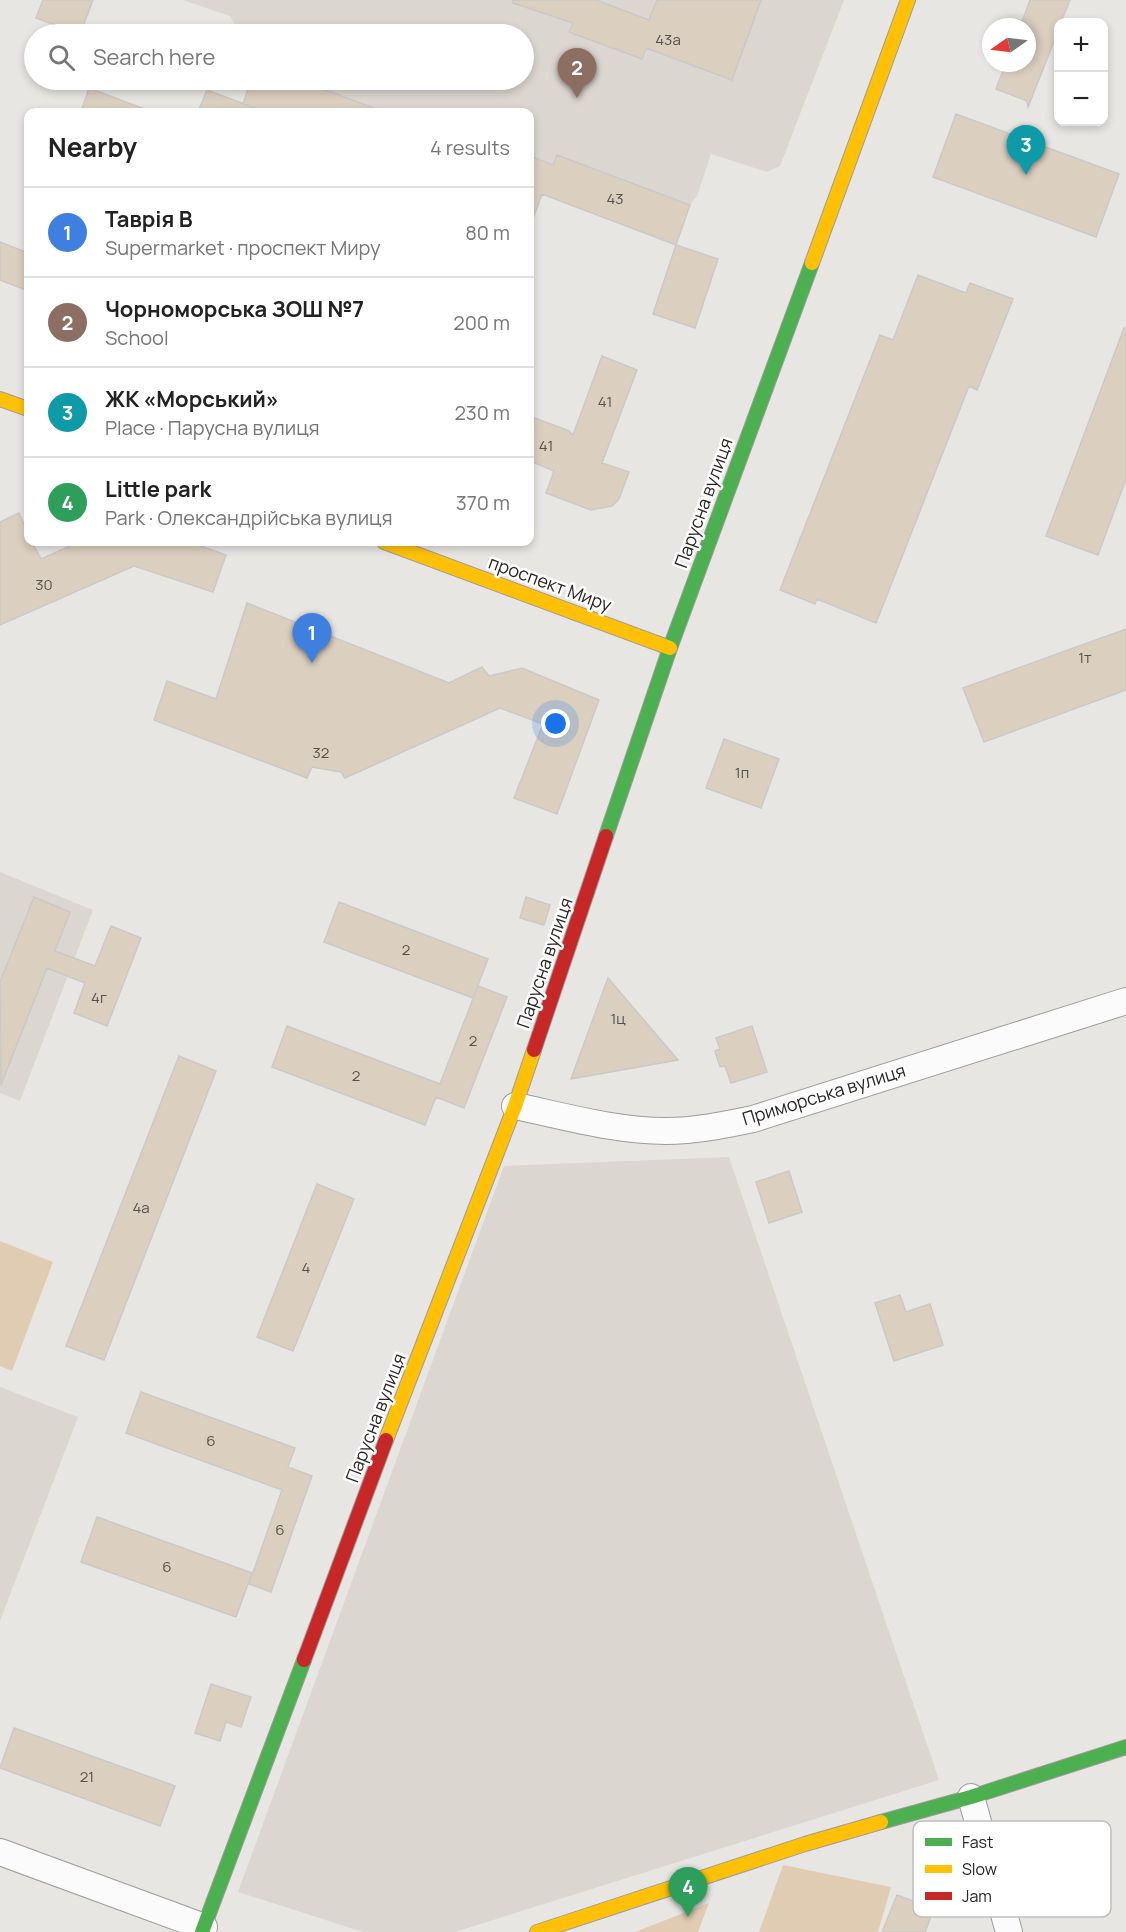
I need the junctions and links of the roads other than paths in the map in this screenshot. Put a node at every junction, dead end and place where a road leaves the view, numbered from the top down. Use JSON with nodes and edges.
{"nodes":[{"id":1,"x":908,"y":0,"type":"edge"},
{"id":2,"x":0,"y":399,"type":"edge"},
{"id":3,"x":24,"y":408,"type":"edge"},
{"id":4,"x":395,"y":546,"type":"edge"},
{"id":5,"x":670,"y":648,"type":"junction"},
{"id":6,"x":1126,"y":1001,"type":"edge"},
{"id":7,"x":515,"y":1106,"type":"junction"},
{"id":8,"x":1126,"y":1747,"type":"edge"},
{"id":9,"x":971,"y":1797,"type":"junction"},
{"id":10,"x":978,"y":1821,"type":"edge"},
{"id":11,"x":0,"y":1852,"type":"edge"},
{"id":12,"x":1005,"y":1917,"type":"edge"},
{"id":13,"x":207,"y":1929,"type":"edge"},
{"id":14,"x":537,"y":1932,"type":"edge"},
{"id":15,"x":1009,"y":1932,"type":"edge"}],
"edges":[{"from":1,"to":5,"type":"street","name":"Парусна вулиця"},
{"from":2,"to":3,"type":"street"},
{"from":4,"to":5,"type":"street","name":"проспект Миру"},
{"from":5,"to":7,"type":"street","name":"Парусна вулиця"},
{"from":6,"to":7,"type":"street","name":"Приморська вулиця"},
{"from":7,"to":13,"type":"street","name":"Парусна вулиця"},
{"from":8,"to":9,"type":"street"},
{"from":9,"to":10,"type":"street"},
{"from":9,"to":14,"type":"street"},
{"from":11,"to":13,"type":"street"},
{"from":12,"to":15,"type":"street"}]}
